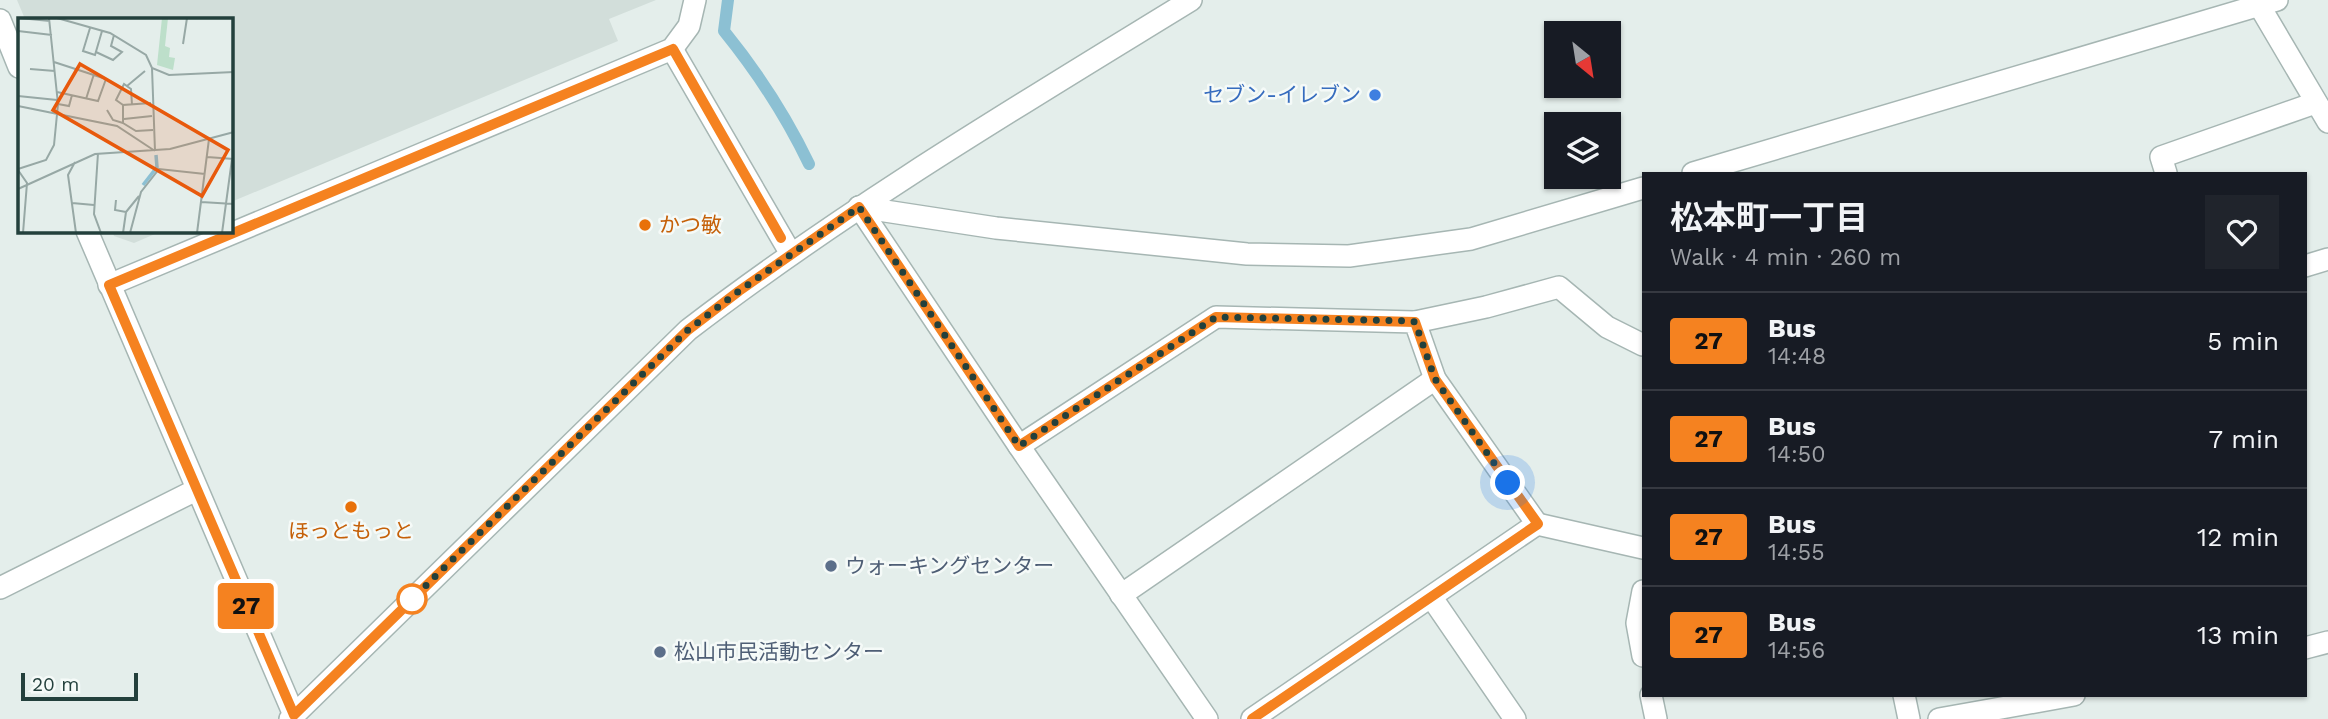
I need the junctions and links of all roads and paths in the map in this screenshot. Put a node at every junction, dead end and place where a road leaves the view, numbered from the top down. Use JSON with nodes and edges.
{"nodes":[{"id":1,"x":695,"y":0,"type":"edge"},
{"id":2,"x":1191,"y":0,"type":"edge"},
{"id":3,"x":2264,"y":2,"type":"edge"},
{"id":4,"x":0,"y":20,"type":"edge"},
{"id":5,"x":673,"y":49,"type":"junction"},
{"id":6,"x":18,"y":65,"type":"edge"},
{"id":7,"x":2315,"y":103,"type":"junction"},
{"id":8,"x":2328,"y":122,"type":"edge"},
{"id":9,"x":1696,"y":172,"type":"edge"},
{"id":10,"x":2166,"y":172,"type":"edge"},
{"id":11,"x":1642,"y":188,"type":"edge"},
{"id":12,"x":859,"y":207,"type":"junction"},
{"id":13,"x":88,"y":233,"type":"edge"},
{"id":14,"x":791,"y":254,"type":"junction"},
{"id":15,"x":2328,"y":259,"type":"edge"},
{"id":16,"x":2307,"y":265,"type":"edge"},
{"id":17,"x":109,"y":285,"type":"junction"},
{"id":18,"x":1415,"y":322,"type":"junction"},
{"id":19,"x":1642,"y":344,"type":"edge"},
{"id":20,"x":1435,"y":379,"type":"junction"},
{"id":21,"x":1019,"y":446,"type":"junction"},
{"id":22,"x":196,"y":490,"type":"junction"},
{"id":23,"x":1538,"y":524,"type":"junction"},
{"id":24,"x":1642,"y":548,"type":"edge"},
{"id":25,"x":0,"y":588,"type":"edge"},
{"id":26,"x":1121,"y":595,"type":"junction"},
{"id":27,"x":1642,"y":597,"type":"edge"},
{"id":28,"x":1432,"y":598,"type":"junction"},
{"id":29,"x":2328,"y":642,"type":"edge"},
{"id":30,"x":2307,"y":647,"type":"edge"},
{"id":31,"x":1642,"y":650,"type":"edge"},
{"id":32,"x":1651,"y":697,"type":"edge"},
{"id":33,"x":1904,"y":697,"type":"edge"},
{"id":34,"x":2071,"y":697,"type":"edge"},
{"id":35,"x":2054,"y":709,"type":"edge"},
{"id":36,"x":292,"y":717,"type":"edge"},
{"id":37,"x":1207,"y":719,"type":"edge"},
{"id":38,"x":1252,"y":719,"type":"edge"},
{"id":39,"x":1515,"y":719,"type":"edge"},
{"id":40,"x":1656,"y":719,"type":"edge"},
{"id":41,"x":1909,"y":719,"type":"edge"},
{"id":42,"x":1940,"y":719,"type":"edge"}],
"edges":[{"from":1,"to":5,"type":"street"},
{"from":2,"to":12,"type":"street"},
{"from":3,"to":7,"type":"street"},
{"from":3,"to":9,"type":"street"},
{"from":4,"to":6,"type":"street"},
{"from":5,"to":14,"type":"street"},
{"from":5,"to":17,"type":"street"},
{"from":7,"to":8,"type":"street"},
{"from":7,"to":10,"type":"street"},
{"from":11,"to":12,"type":"street"},
{"from":12,"to":14,"type":"street"},
{"from":12,"to":21,"type":"street"},
{"from":13,"to":17,"type":"street"},
{"from":14,"to":36,"type":"street"},
{"from":15,"to":16,"type":"street"},
{"from":17,"to":22,"type":"street"},
{"from":18,"to":19,"type":"street"},
{"from":18,"to":20,"type":"street"},
{"from":18,"to":21,"type":"street"},
{"from":20,"to":23,"type":"street"},
{"from":20,"to":26,"type":"street"},
{"from":21,"to":26,"type":"street"},
{"from":22,"to":25,"type":"street"},
{"from":22,"to":36,"type":"street"},
{"from":23,"to":24,"type":"street"},
{"from":23,"to":28,"type":"street"},
{"from":26,"to":37,"type":"street"},
{"from":27,"to":31,"type":"street"},
{"from":28,"to":38,"type":"street"},
{"from":28,"to":39,"type":"street"},
{"from":29,"to":30,"type":"street"},
{"from":32,"to":40,"type":"street"},
{"from":33,"to":41,"type":"street"},
{"from":34,"to":35,"type":"street"},
{"from":35,"to":42,"type":"street"}]}
